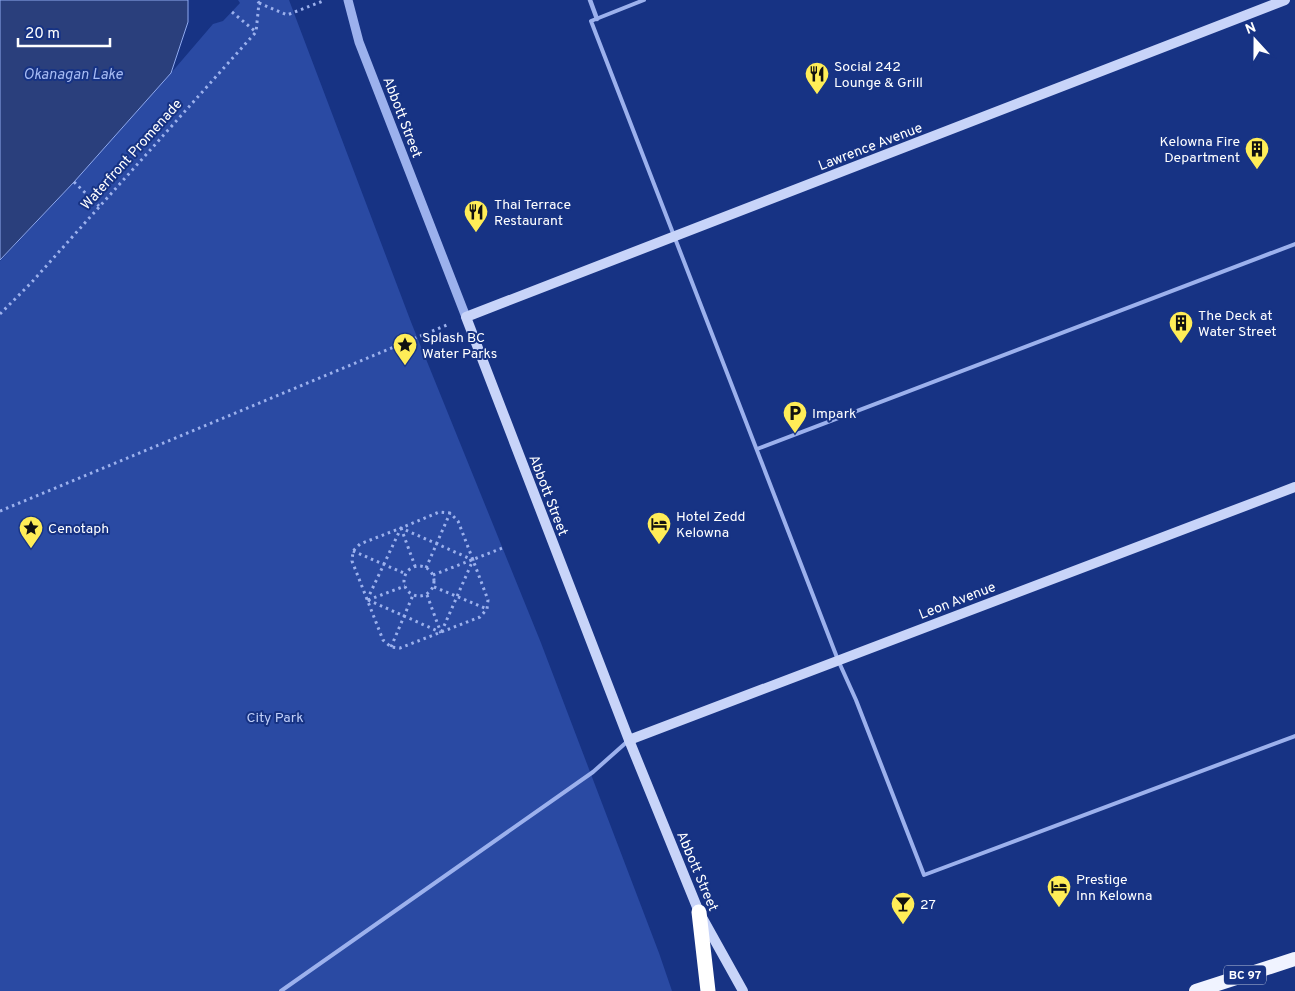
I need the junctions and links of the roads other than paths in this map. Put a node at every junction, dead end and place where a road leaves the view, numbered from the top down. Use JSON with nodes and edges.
{"nodes":[{"id":1,"x":348,"y":0,"type":"edge"},
{"id":2,"x":590,"y":0,"type":"edge"},
{"id":3,"x":644,"y":0,"type":"edge"},
{"id":4,"x":1285,"y":0,"type":"edge"},
{"id":5,"x":597,"y":19,"type":"junction"},
{"id":6,"x":674,"y":236,"type":"junction"},
{"id":7,"x":1295,"y":244,"type":"edge"},
{"id":8,"x":466,"y":317,"type":"junction"},
{"id":9,"x":757,"y":449,"type":"junction"},
{"id":10,"x":1295,"y":488,"type":"edge"},
{"id":11,"x":838,"y":660,"type":"junction"},
{"id":12,"x":1295,"y":736,"type":"edge"},
{"id":13,"x":629,"y":740,"type":"junction"},
{"id":14,"x":699,"y":912,"type":"junction"},
{"id":15,"x":1295,"y":959,"type":"edge"},
{"id":16,"x":281,"y":991,"type":"edge"},
{"id":17,"x":708,"y":991,"type":"edge"},
{"id":18,"x":743,"y":991,"type":"edge"},
{"id":19,"x":1196,"y":991,"type":"edge"}],
"edges":[{"from":1,"to":8,"type":"street","name":"Abbott Street"},
{"from":2,"to":5,"type":"street"},
{"from":3,"to":5,"type":"lane"},
{"from":4,"to":6,"type":"main road","name":"Lawrence Avenue"},
{"from":5,"to":6,"type":"lane"},
{"from":6,"to":8,"type":"main road","name":"Lawrence Avenue"},
{"from":6,"to":9,"type":"lane"},
{"from":7,"to":9,"type":"lane"},
{"from":8,"to":13,"type":"main road","name":"Abbott Street"},
{"from":9,"to":11,"type":"lane"},
{"from":10,"to":11,"type":"main road","name":"Leon Avenue"},
{"from":11,"to":12,"type":"lane"},
{"from":11,"to":13,"type":"main road","name":"Leon Avenue"},
{"from":13,"to":14,"type":"main road","name":"Abbott Street"},
{"from":13,"to":16,"type":"lane"},
{"from":14,"to":17,"type":"highway"},
{"from":14,"to":18,"type":"main road","name":"Abbott Street"},
{"from":15,"to":19,"type":"highway","number":"BC 97"}]}
